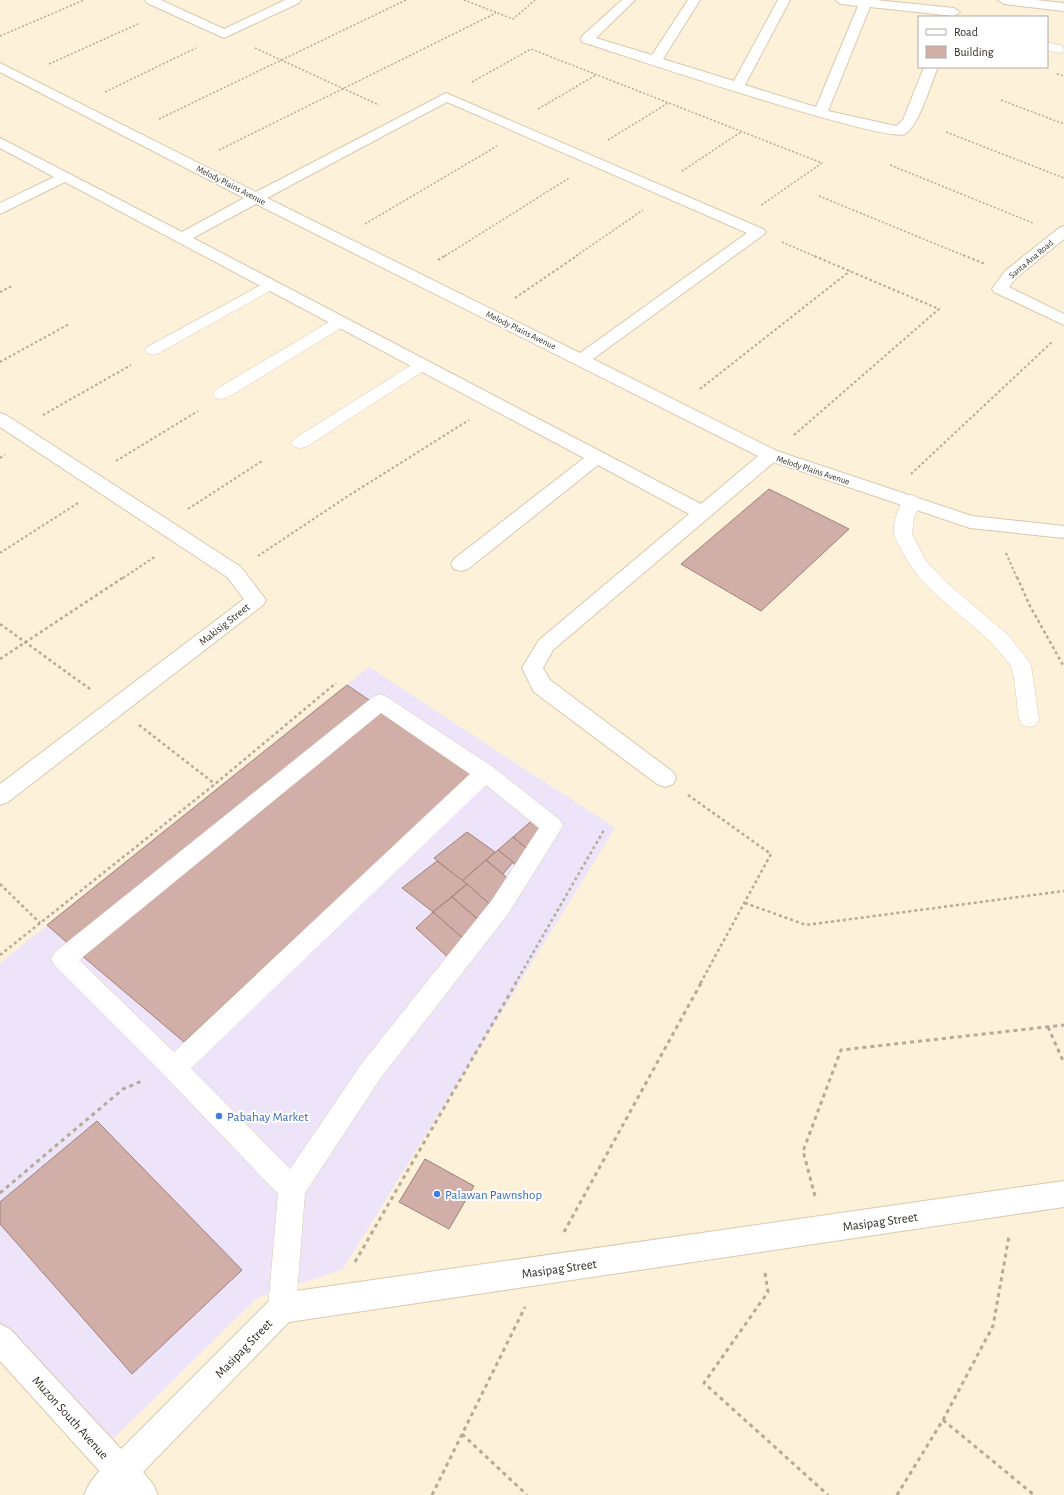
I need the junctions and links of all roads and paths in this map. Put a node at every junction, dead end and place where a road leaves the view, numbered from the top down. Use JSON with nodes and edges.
{"nodes":[{"id":1,"x":84,"y":0,"type":"edge"},
{"id":2,"x":151,"y":0,"type":"edge"},
{"id":3,"x":294,"y":0,"type":"edge"},
{"id":4,"x":406,"y":0,"type":"edge"},
{"id":5,"x":464,"y":0,"type":"edge"},
{"id":6,"x":535,"y":0,"type":"edge"},
{"id":7,"x":629,"y":0,"type":"edge"},
{"id":8,"x":694,"y":0,"type":"edge"},
{"id":9,"x":784,"y":0,"type":"edge"},
{"id":10,"x":841,"y":0,"type":"edge"},
{"id":11,"x":960,"y":0,"type":"edge"},
{"id":12,"x":1004,"y":0,"type":"edge"},
{"id":13,"x":865,"y":3,"type":"junction"},
{"id":14,"x":1048,"y":3,"type":"edge"},
{"id":15,"x":1064,"y":7,"type":"edge"},
{"id":16,"x":171,"y":9,"type":"junction"},
{"id":17,"x":496,"y":13,"type":"junction"},
{"id":18,"x":953,"y":14,"type":"edge"},
{"id":19,"x":224,"y":34,"type":"junction"},
{"id":20,"x":0,"y":36,"type":"edge"},
{"id":21,"x":282,"y":60,"type":"junction"},
{"id":22,"x":656,"y":60,"type":"junction"},
{"id":23,"x":0,"y":67,"type":"edge"},
{"id":24,"x":931,"y":68,"type":"edge"},
{"id":25,"x":597,"y":75,"type":"junction"},
{"id":26,"x":20,"y":77,"type":"junction"},
{"id":27,"x":738,"y":86,"type":"junction"},
{"id":28,"x":342,"y":88,"type":"junction"},
{"id":29,"x":446,"y":97,"type":"junction"},
{"id":30,"x":1001,"y":100,"type":"dead end"},
{"id":31,"x":668,"y":103,"type":"junction"},
{"id":32,"x":76,"y":106,"type":"junction"},
{"id":33,"x":820,"y":113,"type":"junction"},
{"id":34,"x":408,"y":118,"type":"junction"},
{"id":35,"x":1064,"y":124,"type":"edge"},
{"id":36,"x":517,"y":128,"type":"junction"},
{"id":37,"x":741,"y":132,"type":"junction"},
{"id":38,"x":946,"y":132,"type":"dead end"},
{"id":39,"x":130,"y":134,"type":"junction"},
{"id":40,"x":0,"y":142,"type":"edge"},
{"id":41,"x":589,"y":159,"type":"junction"},
{"id":42,"x":190,"y":164,"type":"junction"},
{"id":43,"x":890,"y":165,"type":"dead end"},
{"id":44,"x":65,"y":177,"type":"junction"},
{"id":45,"x":1064,"y":178,"type":"edge"},
{"id":46,"x":662,"y":190,"type":"junction"},
{"id":47,"x":819,"y":196,"type":"dead end"},
{"id":48,"x":255,"y":198,"type":"junction"},
{"id":49,"x":0,"y":209,"type":"edge"},
{"id":50,"x":736,"y":222,"type":"junction"},
{"id":51,"x":758,"y":232,"type":"junction"},
{"id":52,"x":1062,"y":233,"type":"edge"},
{"id":53,"x":181,"y":238,"type":"junction"},
{"id":54,"x":338,"y":239,"type":"junction"},
{"id":55,"x":850,"y":271,"type":"junction"},
{"id":56,"x":1011,"y":274,"type":"junction"},
{"id":57,"x":412,"y":276,"type":"junction"},
{"id":58,"x":270,"y":284,"type":"junction"},
{"id":59,"x":12,"y":286,"type":"dead end"},
{"id":60,"x":0,"y":292,"type":"edge"},
{"id":61,"x":491,"y":315,"type":"junction"},
{"id":62,"x":1064,"y":320,"type":"edge"},
{"id":63,"x":340,"y":322,"type":"junction"},
{"id":64,"x":69,"y":324,"type":"dead end"},
{"id":65,"x":1053,"y":341,"type":"dead end"},
{"id":66,"x":153,"y":350,"type":"dead end"},
{"id":67,"x":581,"y":360,"type":"junction"},
{"id":68,"x":0,"y":362,"type":"edge"},
{"id":69,"x":135,"y":362,"type":"dead end"},
{"id":70,"x":422,"y":365,"type":"junction"},
{"id":71,"x":221,"y":394,"type":"dead end"},
{"id":72,"x":494,"y":403,"type":"junction"},
{"id":73,"x":676,"y":408,"type":"junction"},
{"id":74,"x":198,"y":410,"type":"dead end"},
{"id":75,"x":0,"y":419,"type":"edge"},
{"id":76,"x":17,"y":430,"type":"junction"},
{"id":77,"x":300,"y":443,"type":"dead end"},
{"id":78,"x":771,"y":456,"type":"junction"},
{"id":79,"x":597,"y":457,"type":"junction"},
{"id":80,"x":262,"y":461,"type":"dead end"},
{"id":81,"x":97,"y":482,"type":"junction"},
{"id":82,"x":888,"y":495,"type":"junction"},
{"id":83,"x":911,"y":501,"type":"junction"},
{"id":84,"x":703,"y":513,"type":"junction"},
{"id":85,"x":993,"y":524,"type":"junction"},
{"id":86,"x":163,"y":525,"type":"junction"},
{"id":87,"x":1064,"y":532,"type":"edge"},
{"id":88,"x":184,"y":538,"type":"junction"},
{"id":89,"x":0,"y":553,"type":"edge"},
{"id":90,"x":461,"y":564,"type":"dead end"},
{"id":91,"x":234,"y":572,"type":"junction"},
{"id":92,"x":0,"y":624,"type":"edge"},
{"id":93,"x":24,"y":642,"type":"junction"},
{"id":94,"x":0,"y":659,"type":"edge"},
{"id":95,"x":1064,"y":667,"type":"edge"},
{"id":96,"x":336,"y":683,"type":"dead end"},
{"id":97,"x":116,"y":707,"type":"junction"},
{"id":98,"x":1029,"y":719,"type":"dead end"},
{"id":99,"x":485,"y":772,"type":"junction"},
{"id":100,"x":665,"y":778,"type":"joint"},
{"id":101,"x":215,"y":784,"type":"junction"},
{"id":102,"x":0,"y":796,"type":"edge"},
{"id":103,"x":604,"y":830,"type":"dead end"},
{"id":104,"x":0,"y":884,"type":"edge"},
{"id":105,"x":1064,"y":891,"type":"edge"},
{"id":106,"x":745,"y":903,"type":"junction"},
{"id":107,"x":40,"y":923,"type":"junction"},
{"id":108,"x":0,"y":955,"type":"edge"},
{"id":109,"x":1064,"y":1025,"type":"edge"},
{"id":110,"x":1048,"y":1028,"type":"junction"},
{"id":111,"x":1064,"y":1063,"type":"edge"},
{"id":112,"x":174,"y":1068,"type":"junction"},
{"id":113,"x":292,"y":1189,"type":"junction"},
{"id":114,"x":0,"y":1193,"type":"edge"},
{"id":115,"x":1064,"y":1194,"type":"edge"},
{"id":116,"x":1016,"y":1200,"type":"junction"},
{"id":117,"x":824,"y":1229,"type":"junction"},
{"id":118,"x":758,"y":1239,"type":"junction"},
{"id":119,"x":543,"y":1270,"type":"junction"},
{"id":120,"x":333,"y":1300,"type":"junction"},
{"id":121,"x":282,"y":1308,"type":"junction"},
{"id":122,"x":0,"y":1339,"type":"edge"},
{"id":123,"x":943,"y":1420,"type":"junction"},
{"id":124,"x":462,"y":1434,"type":"junction"},
{"id":125,"x":121,"y":1472,"type":"junction"},
{"id":126,"x":100,"y":1495,"type":"edge"},
{"id":127,"x":142,"y":1495,"type":"edge"},
{"id":128,"x":432,"y":1495,"type":"edge"},
{"id":129,"x":527,"y":1495,"type":"edge"},
{"id":130,"x":828,"y":1495,"type":"edge"},
{"id":131,"x":897,"y":1495,"type":"edge"},
{"id":132,"x":1034,"y":1495,"type":"edge"}],
"edges":[{"from":1,"to":20,"type":"path"},
{"from":2,"to":16,"type":"street"},
{"from":3,"to":19,"type":"street"},
{"from":4,"to":21,"type":"path"},
{"from":5,"to":17,"type":"path"},
{"from":6,"to":17,"type":"path"},
{"from":7,"to":22,"type":"street"},
{"from":8,"to":22,"type":"street"},
{"from":9,"to":27,"type":"street"},
{"from":10,"to":13,"type":"street"},
{"from":11,"to":18,"type":"street"},
{"from":12,"to":14,"type":"street"},
{"from":13,"to":18,"type":"street"},
{"from":13,"to":33,"type":"street"},
{"from":14,"to":15,"type":"street"},
{"from":16,"to":19,"type":"street"},
{"from":16,"to":26,"type":"path"},
{"from":17,"to":28,"type":"path"},
{"from":19,"to":21,"type":"path"},
{"from":19,"to":32,"type":"path"},
{"from":21,"to":28,"type":"path"},
{"from":21,"to":39,"type":"path"},
{"from":22,"to":27,"type":"street"},
{"from":23,"to":26,"type":"street","name":"Melody Plains Avenue"},
{"from":24,"to":33,"type":"street"},
{"from":25,"to":29,"type":"path"},
{"from":25,"to":31,"type":"path"},
{"from":25,"to":36,"type":"path"},
{"from":26,"to":32,"type":"street","name":"Melody Plains Avenue"},
{"from":27,"to":33,"type":"street"},
{"from":28,"to":34,"type":"path"},
{"from":28,"to":42,"type":"path"},
{"from":29,"to":34,"type":"street"},
{"from":29,"to":36,"type":"street"},
{"from":30,"to":35,"type":"path"},
{"from":31,"to":37,"type":"path"},
{"from":31,"to":41,"type":"path"},
{"from":32,"to":39,"type":"street","name":"Melody Plains Avenue"},
{"from":34,"to":48,"type":"street"},
{"from":36,"to":41,"type":"street"},
{"from":36,"to":54,"type":"path"},
{"from":37,"to":46,"type":"path"},
{"from":37,"to":50,"type":"path"},
{"from":38,"to":45,"type":"path"},
{"from":39,"to":42,"type":"street","name":"Melody Plains Avenue"},
{"from":40,"to":44,"type":"street"},
{"from":41,"to":46,"type":"street"},
{"from":41,"to":57,"type":"path"},
{"from":42,"to":48,"type":"street","name":"Melody Plains Avenue"},
{"from":43,"to":52,"type":"path"},
{"from":44,"to":49,"type":"street"},
{"from":44,"to":53,"type":"street"},
{"from":46,"to":50,"type":"street"},
{"from":46,"to":61,"type":"path"},
{"from":47,"to":56,"type":"path"},
{"from":48,"to":53,"type":"street"},
{"from":48,"to":54,"type":"street","name":"Melody Plains Avenue"},
{"from":50,"to":51,"type":"street"},
{"from":51,"to":55,"type":"path"},
{"from":51,"to":67,"type":"street"},
{"from":52,"to":56,"type":"street","name":"Santa Ana Road"},
{"from":53,"to":58,"type":"street"},
{"from":54,"to":57,"type":"street","name":"Melody Plains Avenue"},
{"from":55,"to":73,"type":"path"},
{"from":55,"to":78,"type":"path"},
{"from":56,"to":62,"type":"street","name":"Santa Ana Road"},
{"from":57,"to":61,"type":"street","name":"Melody Plains Avenue"},
{"from":58,"to":63,"type":"street"},
{"from":58,"to":66,"type":"lane"},
{"from":59,"to":60,"type":"path"},
{"from":61,"to":67,"type":"street","name":"Melody Plains Avenue"},
{"from":63,"to":70,"type":"street"},
{"from":63,"to":71,"type":"lane"},
{"from":64,"to":68,"type":"path"},
{"from":65,"to":82,"type":"path"},
{"from":67,"to":73,"type":"street","name":"Melody Plains Avenue"},
{"from":69,"to":76,"type":"path"},
{"from":70,"to":72,"type":"street"},
{"from":70,"to":77,"type":"lane"},
{"from":72,"to":79,"type":"street"},
{"from":72,"to":91,"type":"path"},
{"from":73,"to":78,"type":"street","name":"Melody Plains Avenue"},
{"from":74,"to":81,"type":"path"},
{"from":75,"to":76,"type":"street","name":"Makisig Street"},
{"from":76,"to":81,"type":"street","name":"Makisig Street"},
{"from":78,"to":82,"type":"street","name":"Melody Plains Avenue"},
{"from":78,"to":84,"type":"street"},
{"from":79,"to":84,"type":"street"},
{"from":79,"to":90,"type":"street"},
{"from":80,"to":86,"type":"path"},
{"from":81,"to":86,"type":"street","name":"Makisig Street"},
{"from":81,"to":89,"type":"path"},
{"from":82,"to":83,"type":"street","name":"Melody Plains Avenue"},
{"from":83,"to":85,"type":"street","name":"Melody Plains Avenue"},
{"from":83,"to":98,"type":"lane"},
{"from":84,"to":100,"type":"street"},
{"from":85,"to":87,"type":"street","name":"Melody Plains Avenue"},
{"from":85,"to":95,"type":"path"},
{"from":86,"to":88,"type":"street","name":"Makisig Street"},
{"from":88,"to":91,"type":"street","name":"Makisig Street"},
{"from":88,"to":93,"type":"path"},
{"from":91,"to":97,"type":"street","name":"Makisig Street"},
{"from":92,"to":93,"type":"path"},
{"from":93,"to":94,"type":"path"},
{"from":93,"to":97,"type":"path"},
{"from":96,"to":101,"type":"path"},
{"from":97,"to":101,"type":"path"},
{"from":97,"to":102,"type":"street","name":"Makisig Street"},
{"from":99,"to":112,"type":"lane"},
{"from":99,"to":112,"type":"lane"},
{"from":99,"to":113,"type":"lane"},
{"from":100,"to":106,"type":"path"},
{"from":101,"to":107,"type":"path"},
{"from":103,"to":120,"type":"path"},
{"from":104,"to":107,"type":"path"},
{"from":105,"to":106,"type":"path"},
{"from":106,"to":119,"type":"path"},
{"from":107,"to":108,"type":"path"},
{"from":109,"to":110,"type":"path"},
{"from":110,"to":111,"type":"path"},
{"from":110,"to":117,"type":"path"},
{"from":112,"to":113,"type":"lane"},
{"from":112,"to":114,"type":"path"},
{"from":113,"to":121,"type":"lane"},
{"from":115,"to":116,"type":"street","name":"Masipag Street"},
{"from":116,"to":117,"type":"street","name":"Masipag Street"},
{"from":116,"to":123,"type":"path"},
{"from":117,"to":118,"type":"street","name":"Masipag Street"},
{"from":118,"to":119,"type":"street","name":"Masipag Street"},
{"from":118,"to":130,"type":"path"},
{"from":119,"to":120,"type":"street","name":"Masipag Street"},
{"from":119,"to":124,"type":"path"},
{"from":120,"to":121,"type":"street","name":"Masipag Street"},
{"from":121,"to":125,"type":"street","name":"Masipag Street"},
{"from":122,"to":125,"type":"street","name":"Muzon South Avenue"},
{"from":123,"to":131,"type":"path"},
{"from":123,"to":132,"type":"path"},
{"from":124,"to":128,"type":"path"},
{"from":124,"to":129,"type":"path"},
{"from":125,"to":126,"type":"street","name":"Masipag Street"},
{"from":125,"to":127,"type":"street","name":"Muzon South Avenue"}]}
